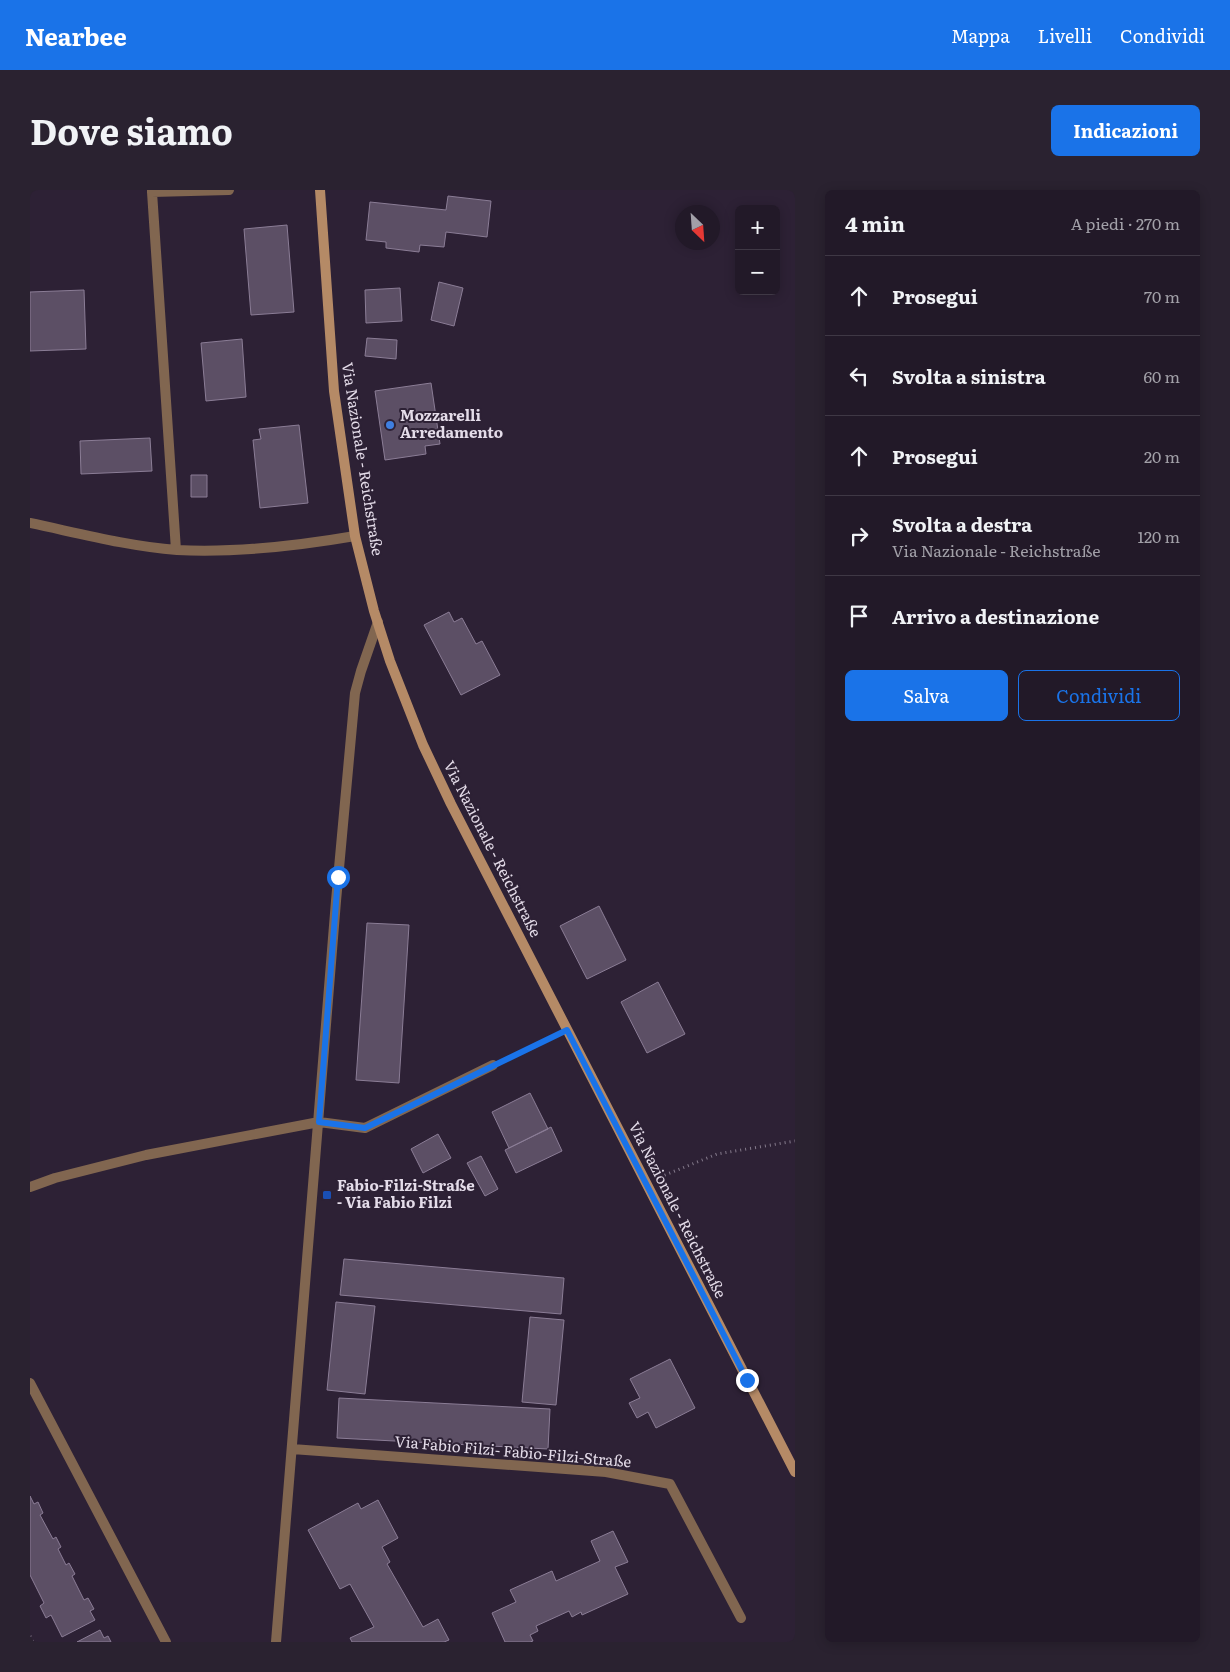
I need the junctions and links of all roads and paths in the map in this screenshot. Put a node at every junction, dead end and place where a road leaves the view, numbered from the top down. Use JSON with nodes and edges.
{"nodes":[{"id":1,"x":229,"y":190,"type":"edge"},
{"id":2,"x":320,"y":190,"type":"edge"},
{"id":3,"x":152,"y":191,"type":"edge"},
{"id":4,"x":30,"y":523,"type":"edge"},
{"id":5,"x":355,"y":536,"type":"junction"},
{"id":6,"x":176,"y":550,"type":"junction"},
{"id":7,"x":378,"y":622,"type":"junction"},
{"id":8,"x":567,"y":1030,"type":"junction"},
{"id":9,"x":493,"y":1065,"type":"joint"},
{"id":10,"x":319,"y":1122,"type":"junction"},
{"id":11,"x":795,"y":1141,"type":"edge"},
{"id":12,"x":646,"y":1183,"type":"junction"},
{"id":13,"x":30,"y":1187,"type":"edge"},
{"id":14,"x":30,"y":1383,"type":"edge"},
{"id":15,"x":292,"y":1449,"type":"junction"},
{"id":16,"x":795,"y":1472,"type":"edge"},
{"id":17,"x":741,"y":1618,"type":"dead end"},
{"id":18,"x":30,"y":1636,"type":"edge"},
{"id":19,"x":33,"y":1642,"type":"edge"},
{"id":20,"x":166,"y":1642,"type":"edge"},
{"id":21,"x":276,"y":1642,"type":"edge"}],
"edges":[{"from":1,"to":3,"type":"street"},
{"from":2,"to":5,"type":"main road","name":"Via Nazionale - Reichstraße"},
{"from":3,"to":6,"type":"street"},
{"from":4,"to":6,"type":"street"},
{"from":5,"to":6,"type":"street"},
{"from":5,"to":7,"type":"main road","name":"Via Nazionale - Reichstraße"},
{"from":7,"to":8,"type":"main road","name":"Via Nazionale - Reichstraße"},
{"from":7,"to":10,"type":"street"},
{"from":8,"to":9,"type":"path"},
{"from":8,"to":12,"type":"main road","name":"Via Nazionale - Reichstraße"},
{"from":9,"to":10,"type":"street"},
{"from":10,"to":13,"type":"street"},
{"from":10,"to":15,"type":"street"},
{"from":11,"to":12,"type":"path"},
{"from":12,"to":16,"type":"main road","name":"Via Nazionale - Reichstraße"},
{"from":14,"to":20,"type":"street"},
{"from":15,"to":17,"type":"street","name":"Via Fabio Filzi- Fabio-Filzi-Straße"},
{"from":15,"to":21,"type":"street"},
{"from":18,"to":19,"type":"path"}]}
